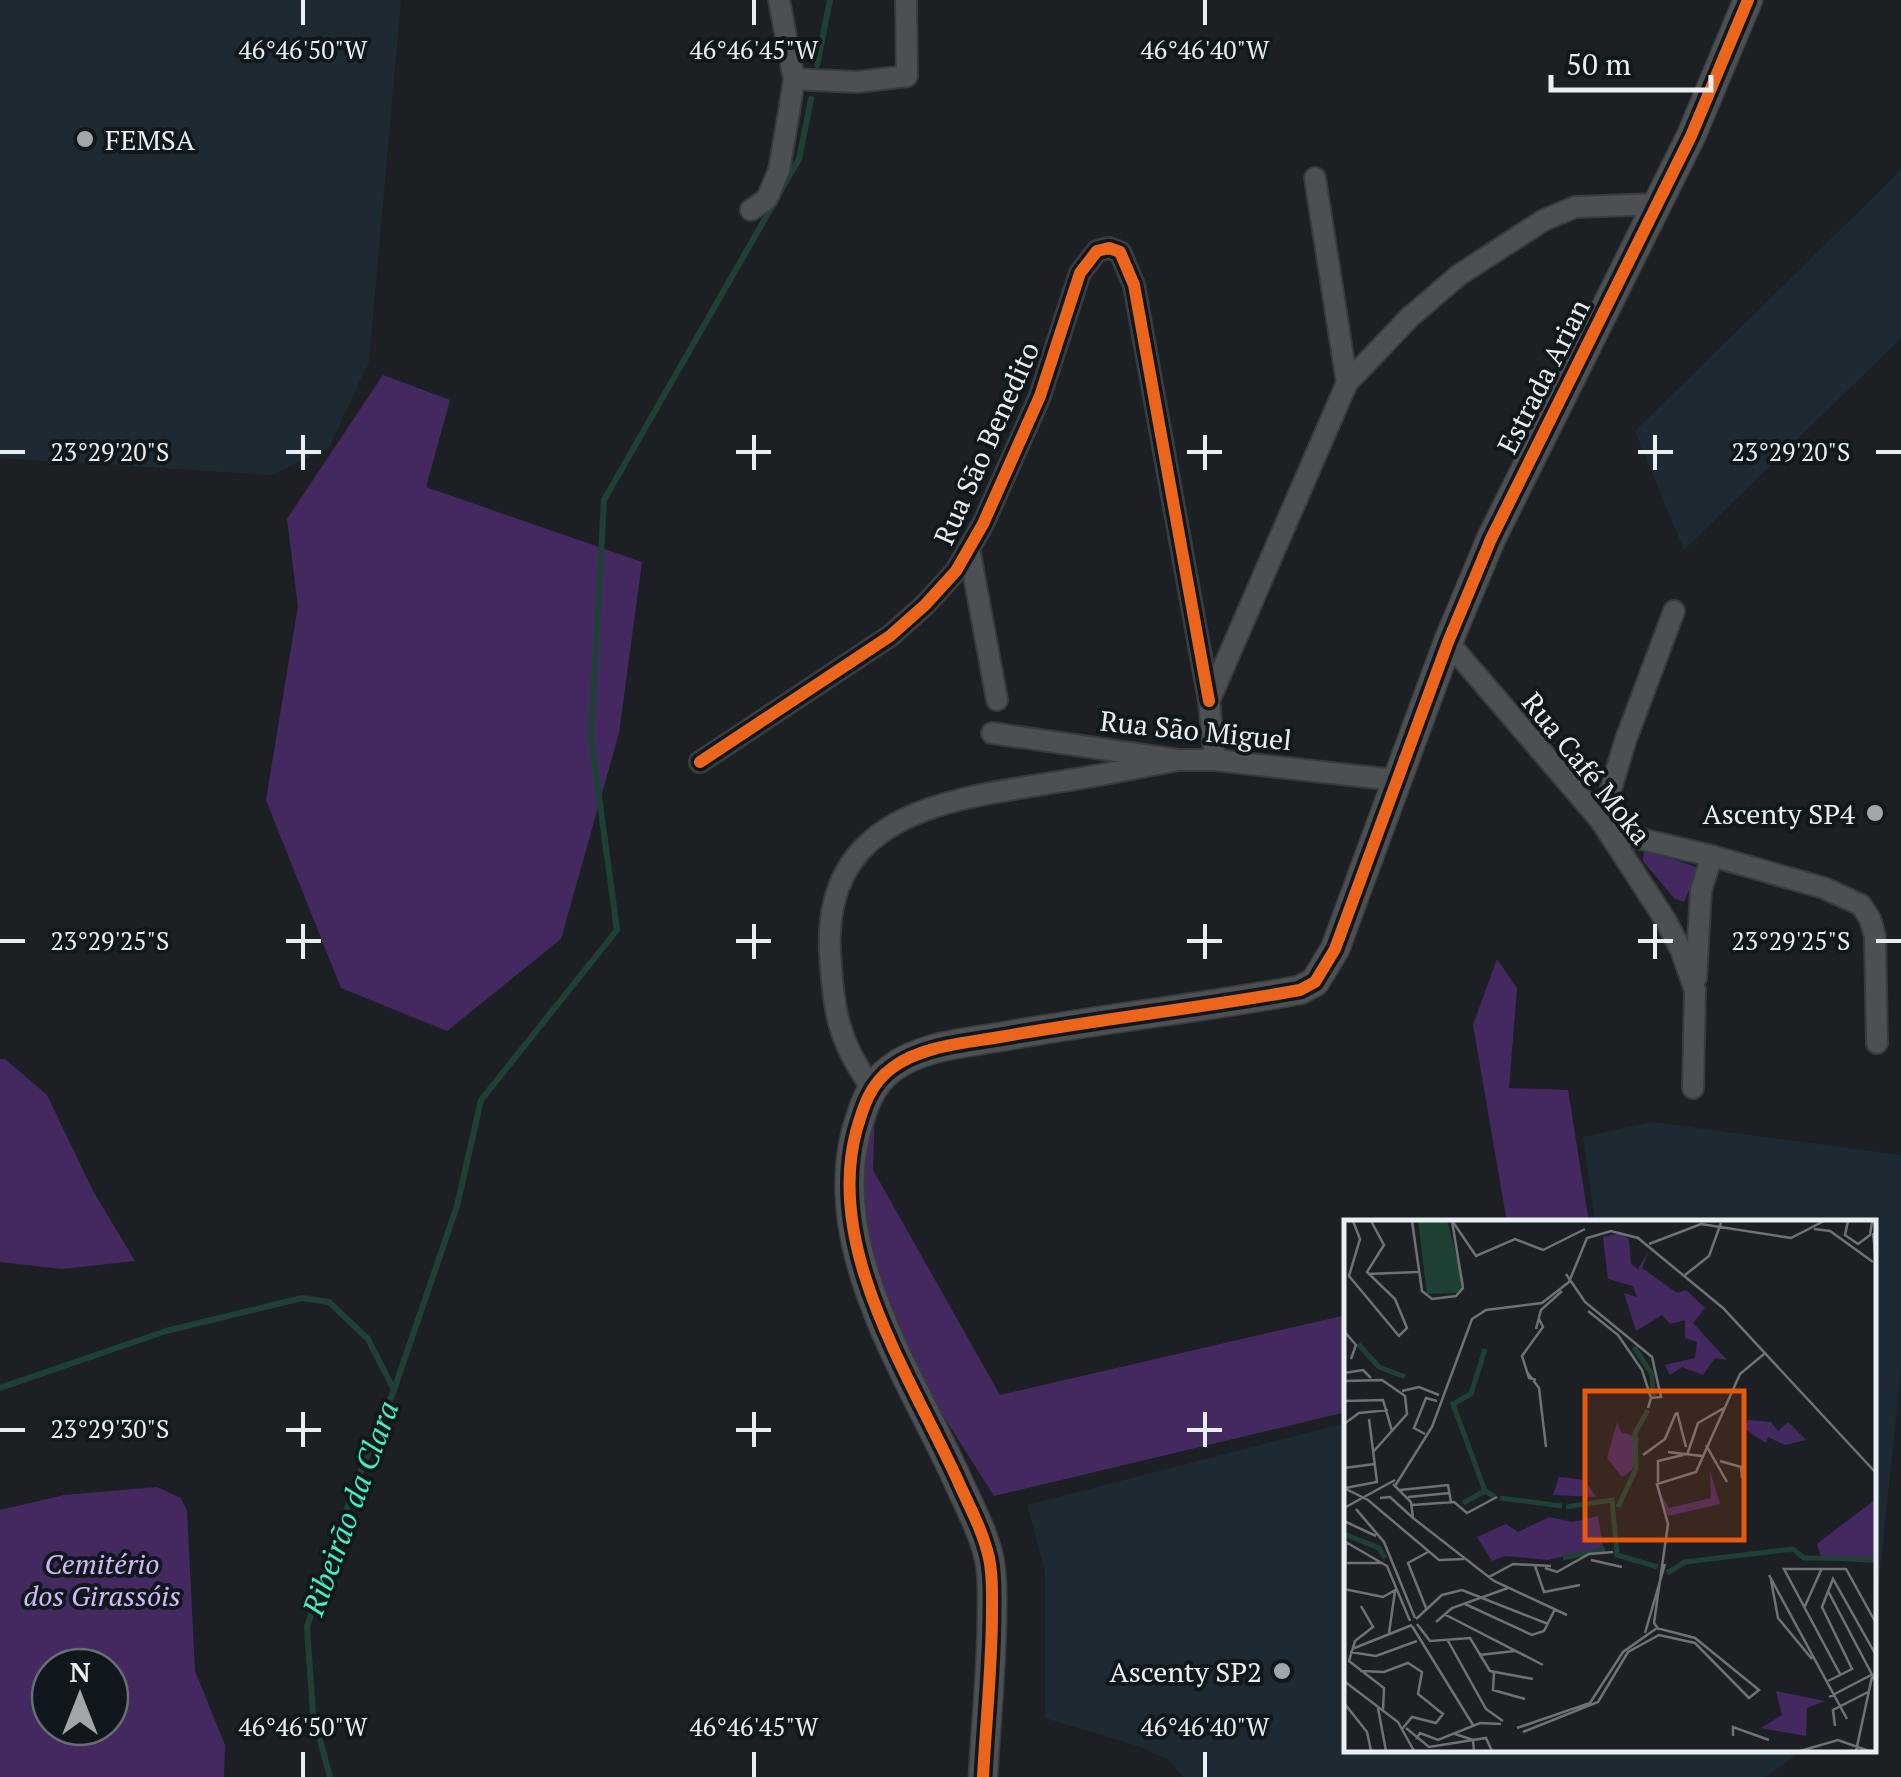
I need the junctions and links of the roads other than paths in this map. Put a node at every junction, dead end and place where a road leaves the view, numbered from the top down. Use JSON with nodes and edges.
{"nodes":[{"id":1,"x":779,"y":0,"type":"edge"},
{"id":2,"x":906,"y":0,"type":"edge"},
{"id":3,"x":1748,"y":0,"type":"edge"},
{"id":4,"x":794,"y":79,"type":"junction"},
{"id":5,"x":1316,"y":178,"type":"dead end"},
{"id":6,"x":1657,"y":204,"type":"junction"},
{"id":7,"x":751,"y":210,"type":"dead end"},
{"id":8,"x":1347,"y":383,"type":"junction"},
{"id":9,"x":969,"y":548,"type":"junction"},
{"id":10,"x":1674,"y":611,"type":"dead end"},
{"id":11,"x":1448,"y":642,"type":"junction"},
{"id":12,"x":997,"y":700,"type":"dead end"},
{"id":13,"x":1209,"y":700,"type":"junction"},
{"id":14,"x":992,"y":733,"type":"dead end"},
{"id":15,"x":1178,"y":760,"type":"junction"},
{"id":16,"x":1215,"y":760,"type":"junction"},
{"id":17,"x":700,"y":762,"type":"dead end"},
{"id":18,"x":1395,"y":780,"type":"junction"},
{"id":19,"x":1604,"y":826,"type":"junction"},
{"id":20,"x":1712,"y":856,"type":"junction"},
{"id":21,"x":1696,"y":990,"type":"junction"},
{"id":22,"x":1878,"y":1043,"type":"dead end"},
{"id":23,"x":872,"y":1088,"type":"junction"},
{"id":24,"x":1693,"y":1088,"type":"dead end"},
{"id":25,"x":983,"y":1777,"type":"edge"}],
"edges":[{"from":1,"to":4,"type":"street"},
{"from":2,"to":4,"type":"street"},
{"from":3,"to":6,"type":"street","name":"Estrada Arian"},
{"from":4,"to":7,"type":"street"},
{"from":5,"to":8,"type":"street"},
{"from":6,"to":8,"type":"street"},
{"from":6,"to":11,"type":"street","name":"Estrada Arian"},
{"from":8,"to":13,"type":"street"},
{"from":9,"to":12,"type":"street"},
{"from":9,"to":13,"type":"street","name":"Rua São Benedito"},
{"from":9,"to":17,"type":"street","name":"Rua São Benedito"},
{"from":10,"to":19,"type":"street"},
{"from":11,"to":18,"type":"street","name":"Estrada Arian"},
{"from":11,"to":19,"type":"street","name":"Rua Café Moka"},
{"from":13,"to":16,"type":"street"},
{"from":14,"to":15,"type":"street","name":"Rua São Miguel"},
{"from":15,"to":16,"type":"street","name":"Rua São Miguel"},
{"from":15,"to":23,"type":"street"},
{"from":16,"to":18,"type":"street","name":"Rua São Miguel"},
{"from":18,"to":23,"type":"street","name":"Estrada Arian"},
{"from":19,"to":20,"type":"street"},
{"from":19,"to":21,"type":"street","name":"Rua Café Moka"},
{"from":20,"to":21,"type":"street","name":"Rua Café Moka"},
{"from":20,"to":22,"type":"street"},
{"from":21,"to":24,"type":"street","name":"Rua Café Moka"},
{"from":23,"to":25,"type":"street"}]}
